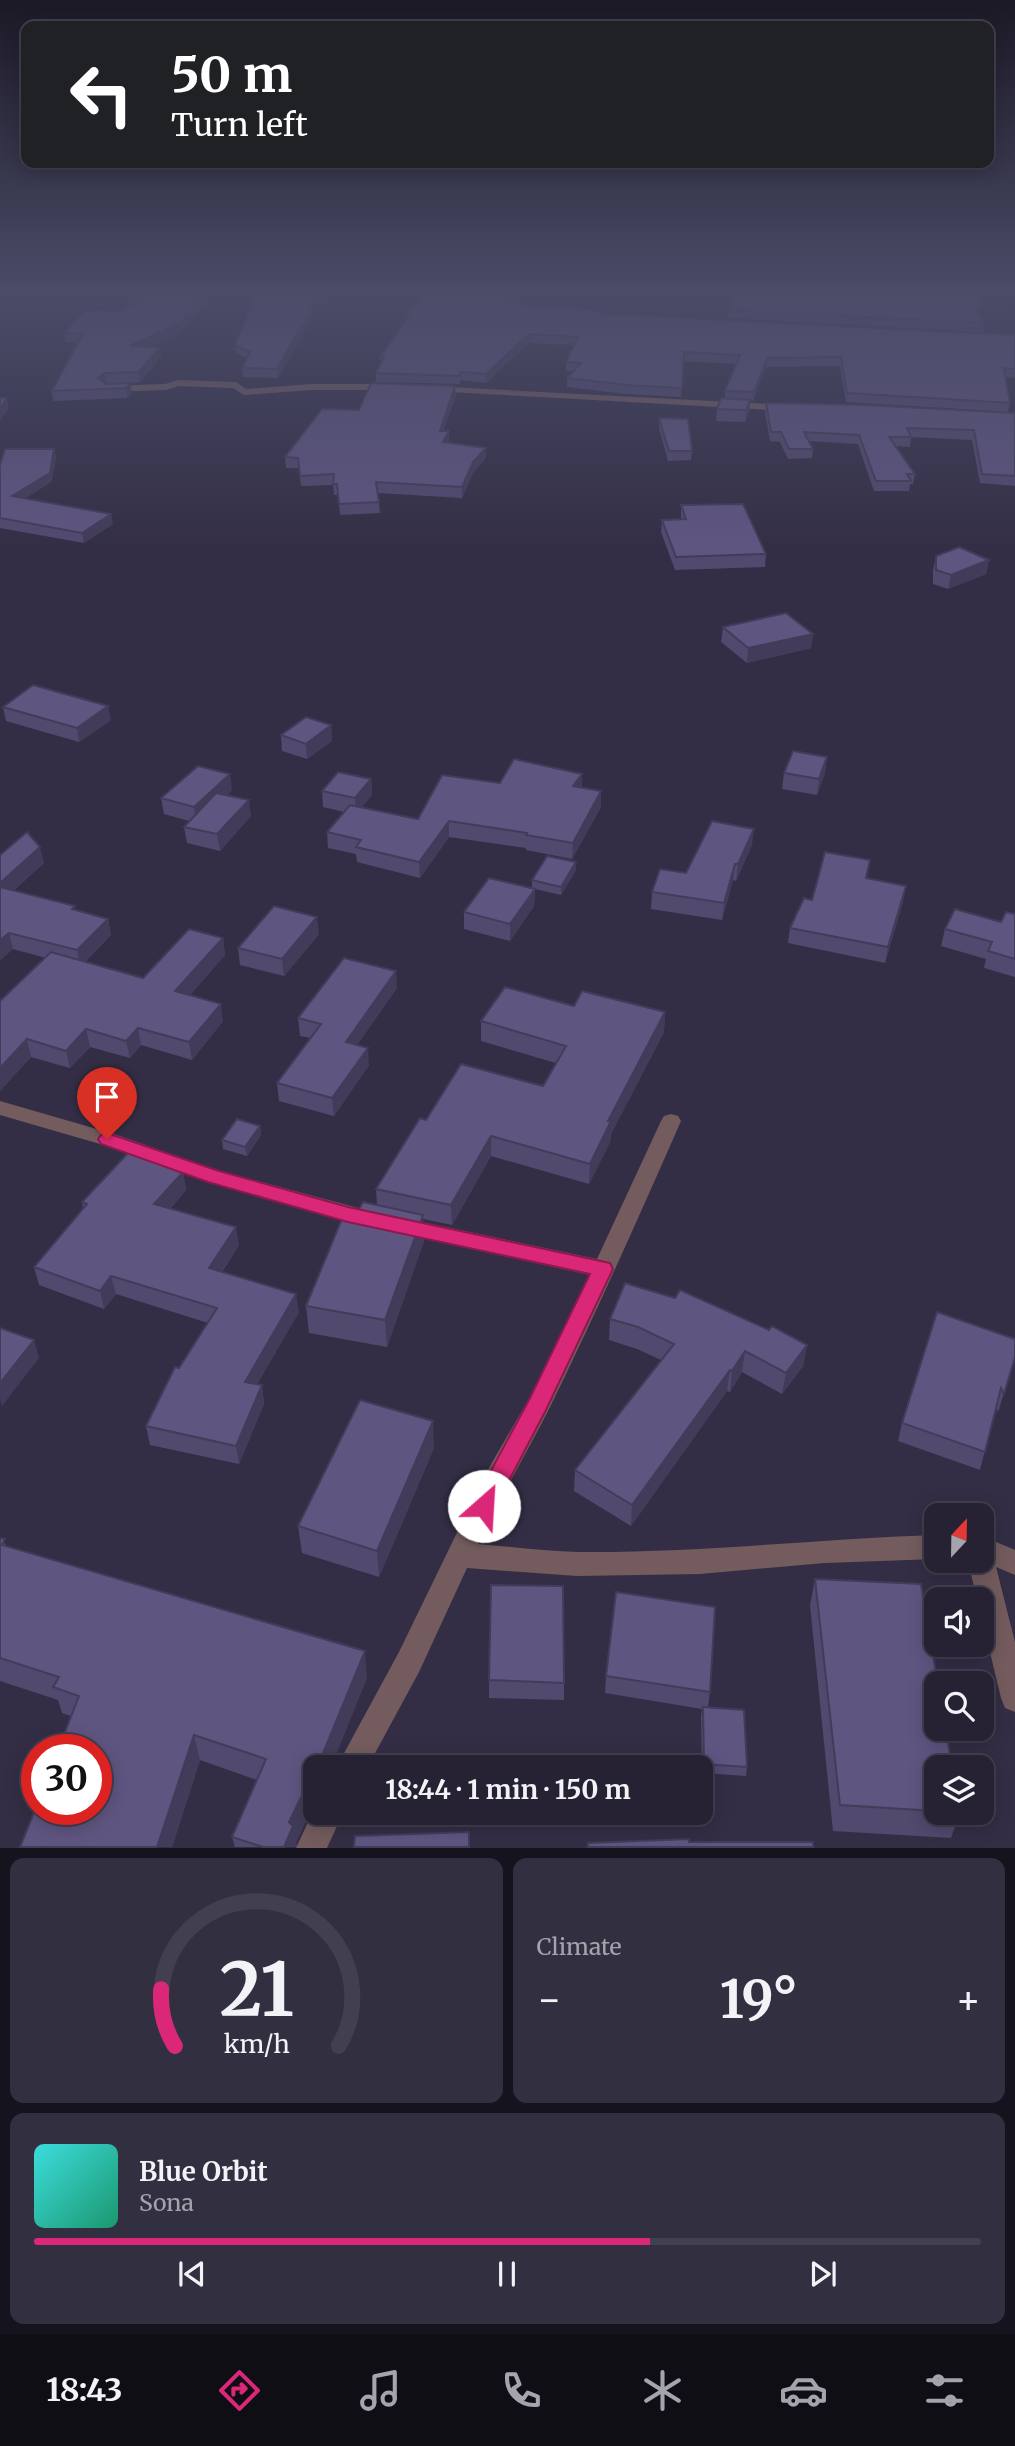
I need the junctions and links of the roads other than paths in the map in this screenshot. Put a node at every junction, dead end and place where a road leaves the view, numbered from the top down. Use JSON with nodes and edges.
{"nodes":[{"id":1,"x":107,"y":389,"type":"edge"},
{"id":2,"x":796,"y":408,"type":"edge"},
{"id":3,"x":0,"y":1108,"type":"edge"},
{"id":4,"x":671,"y":1121,"type":"dead end"},
{"id":5,"x":603,"y":1269,"type":"junction"},
{"id":6,"x":924,"y":1547,"type":"edge"},
{"id":7,"x":994,"y":1554,"type":"edge"},
{"id":8,"x":460,"y":1555,"type":"junction"},
{"id":9,"x":1015,"y":1563,"type":"edge"},
{"id":10,"x":984,"y":1573,"type":"edge"},
{"id":11,"x":1015,"y":1698,"type":"edge"},
{"id":12,"x":358,"y":1755,"type":"edge"},
{"id":13,"x":322,"y":1825,"type":"edge"},
{"id":14,"x":311,"y":1847,"type":"edge"}],
"edges":[{"from":1,"to":2,"type":"street"},
{"from":3,"to":5,"type":"street"},
{"from":4,"to":5,"type":"street"},
{"from":5,"to":8,"type":"street"},
{"from":6,"to":8,"type":"street"},
{"from":7,"to":9,"type":"street"},
{"from":8,"to":12,"type":"street"},
{"from":10,"to":11,"type":"street"},
{"from":13,"to":14,"type":"street"}]}
